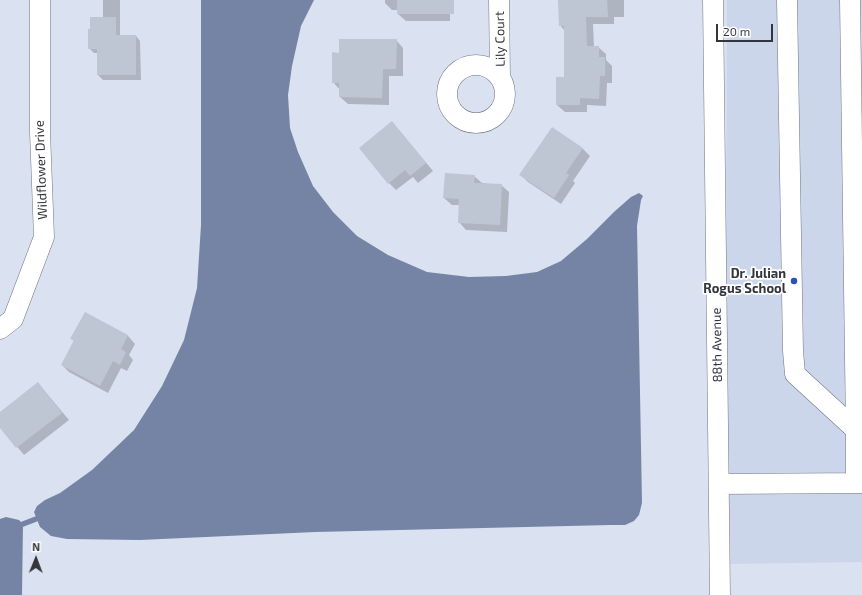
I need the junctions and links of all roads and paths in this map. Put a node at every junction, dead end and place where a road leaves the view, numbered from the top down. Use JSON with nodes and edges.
{"nodes":[{"id":1,"x":40,"y":0,"type":"edge"},
{"id":2,"x":499,"y":0,"type":"edge"},
{"id":3,"x":713,"y":0,"type":"edge"},
{"id":4,"x":787,"y":0,"type":"edge"},
{"id":5,"x":850,"y":0,"type":"edge"},
{"id":6,"x":500,"y":78,"type":"dead end"},
{"id":7,"x":0,"y":329,"type":"edge"},
{"id":8,"x":859,"y":430,"type":"edge"},
{"id":9,"x":859,"y":483,"type":"edge"},
{"id":10,"x":719,"y":484,"type":"junction"},
{"id":11,"x":720,"y":595,"type":"edge"}],
"edges":[{"from":1,"to":7,"type":"street","name":"Wildflower Drive"},
{"from":2,"to":6,"type":"street","name":"Lily Court"},
{"from":3,"to":10,"type":"street","name":"88th Avenue"},
{"from":4,"to":8,"type":"street"},
{"from":5,"to":8,"type":"street"},
{"from":8,"to":9,"type":"street"},
{"from":9,"to":10,"type":"street"},
{"from":10,"to":11,"type":"street","name":"88th Avenue"}]}
